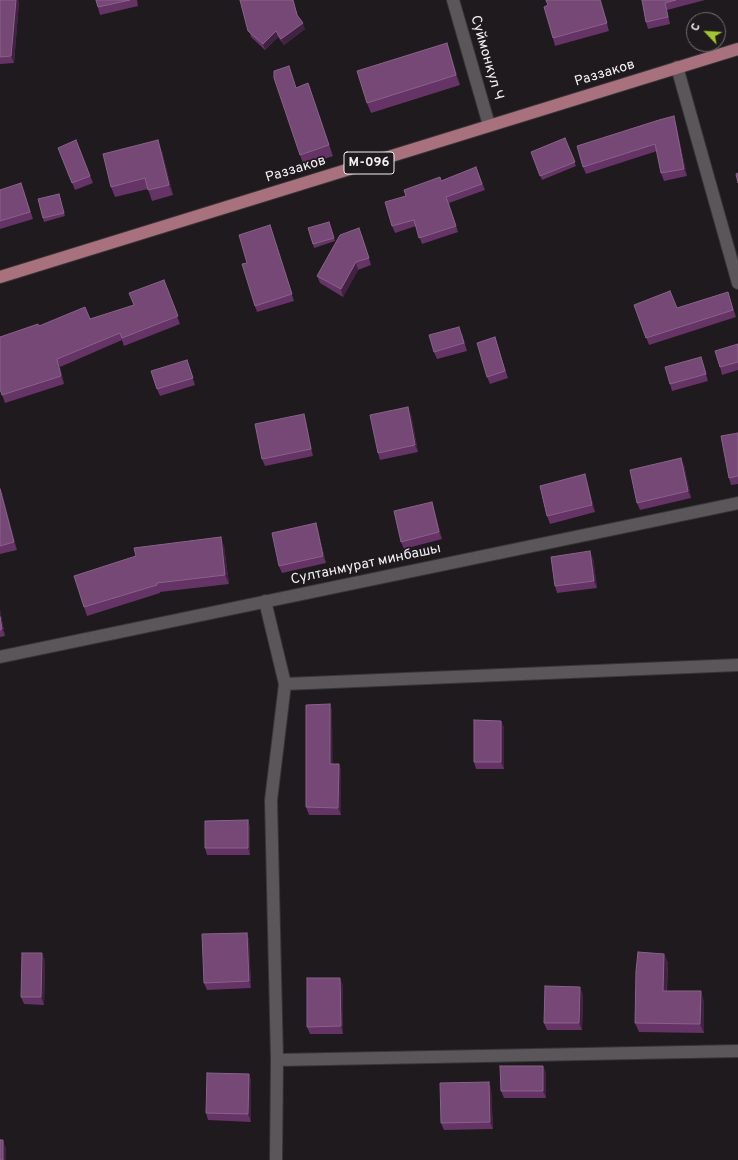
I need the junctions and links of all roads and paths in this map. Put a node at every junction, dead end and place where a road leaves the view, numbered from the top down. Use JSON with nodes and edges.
{"nodes":[{"id":1,"x":453,"y":0,"type":"edge"},
{"id":2,"x":738,"y":49,"type":"edge"},
{"id":3,"x":677,"y":67,"type":"junction"},
{"id":4,"x":489,"y":125,"type":"junction"},
{"id":5,"x":0,"y":277,"type":"edge"},
{"id":6,"x":738,"y":283,"type":"edge"},
{"id":7,"x":738,"y":503,"type":"edge"},
{"id":8,"x":266,"y":601,"type":"junction"},
{"id":9,"x":0,"y":657,"type":"edge"},
{"id":10,"x":738,"y":665,"type":"edge"},
{"id":11,"x":285,"y":684,"type":"junction"},
{"id":12,"x":738,"y":1051,"type":"edge"},
{"id":13,"x":277,"y":1060,"type":"junction"},
{"id":14,"x":276,"y":1160,"type":"edge"}],
"edges":[{"from":1,"to":4,"type":"street","name":"Суймонкул Ч"},
{"from":2,"to":3,"type":"main road","name":"Раззаков","number":"М-096"},
{"from":3,"to":4,"type":"main road","name":"Раззаков","number":"М-096"},
{"from":3,"to":6,"type":"street"},
{"from":4,"to":5,"type":"main road","name":"Раззаков","number":"М-096"},
{"from":7,"to":8,"type":"street","name":"Султанмурат минбашы"},
{"from":8,"to":9,"type":"street","name":"Султанмурат минбашы"},
{"from":8,"to":11,"type":"street"},
{"from":10,"to":11,"type":"street"},
{"from":11,"to":13,"type":"street"},
{"from":12,"to":13,"type":"street"},
{"from":13,"to":14,"type":"street"}]}
